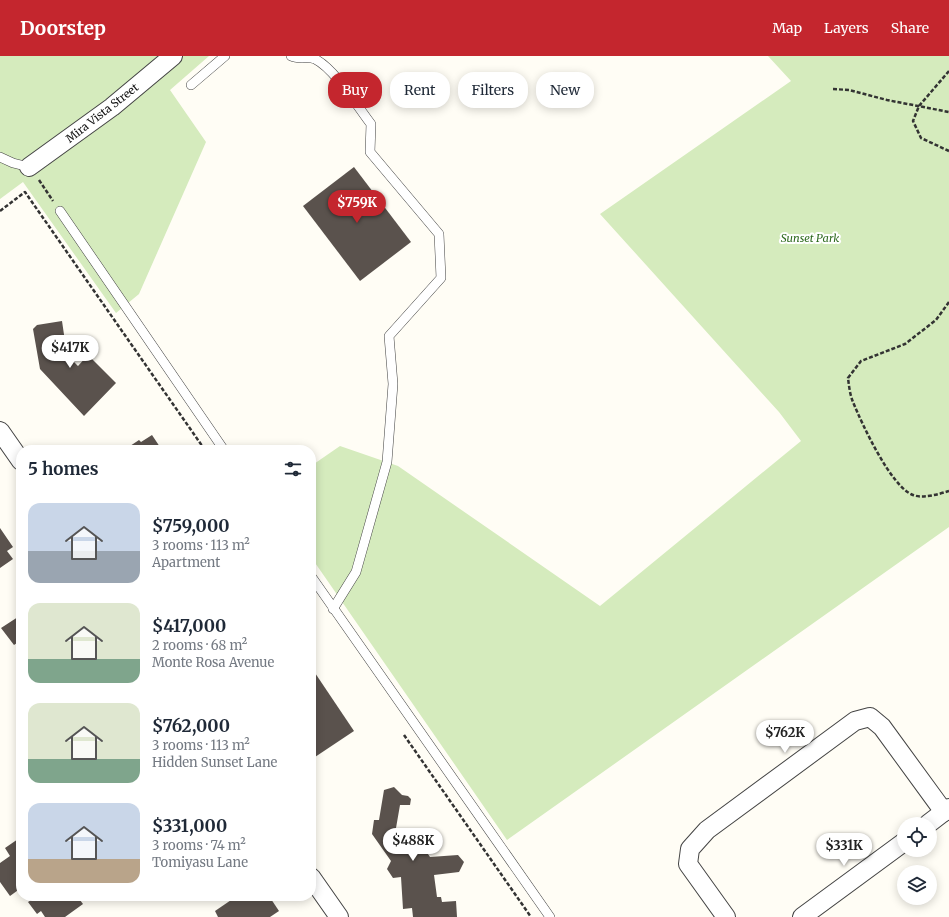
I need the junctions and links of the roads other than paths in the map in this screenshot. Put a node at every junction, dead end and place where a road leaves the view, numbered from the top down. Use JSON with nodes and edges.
{"nodes":[{"id":1,"x":173,"y":56,"type":"edge"},
{"id":2,"x":225,"y":56,"type":"edge"},
{"id":3,"x":291,"y":56,"type":"edge"},
{"id":4,"x":191,"y":85,"type":"dead end"},
{"id":5,"x":0,"y":157,"type":"edge"},
{"id":6,"x":29,"y":167,"type":"joint"},
{"id":7,"x":60,"y":211,"type":"road end"},
{"id":8,"x":0,"y":431,"type":"edge"},
{"id":9,"x":221,"y":445,"type":"edge"},
{"id":10,"x":16,"y":454,"type":"edge"},
{"id":11,"x":316,"y":584,"type":"edge"},
{"id":12,"x":333,"y":609,"type":"junction"},
{"id":13,"x":946,"y":810,"type":"edge"},
{"id":14,"x":937,"y":817,"type":"edge"},
{"id":15,"x":897,"y":847,"type":"edge"},
{"id":16,"x":316,"y":883,"type":"edge"},
{"id":17,"x":339,"y":917,"type":"edge"},
{"id":18,"x":550,"y":917,"type":"edge"},
{"id":19,"x":726,"y":917,"type":"edge"},
{"id":20,"x":802,"y":917,"type":"edge"}],
"edges":[{"from":1,"to":6,"type":"street","name":"Mira Vista Street"},
{"from":2,"to":4,"type":"lane"},
{"from":3,"to":12,"type":"lane"},
{"from":5,"to":6,"type":"lane"},
{"from":7,"to":9,"type":"lane"},
{"from":8,"to":10,"type":"street"},
{"from":11,"to":12,"type":"lane"},
{"from":12,"to":18,"type":"lane"},
{"from":13,"to":14,"type":"street"},
{"from":13,"to":19,"type":"street"},
{"from":15,"to":20,"type":"street"},
{"from":16,"to":17,"type":"street"}]}
